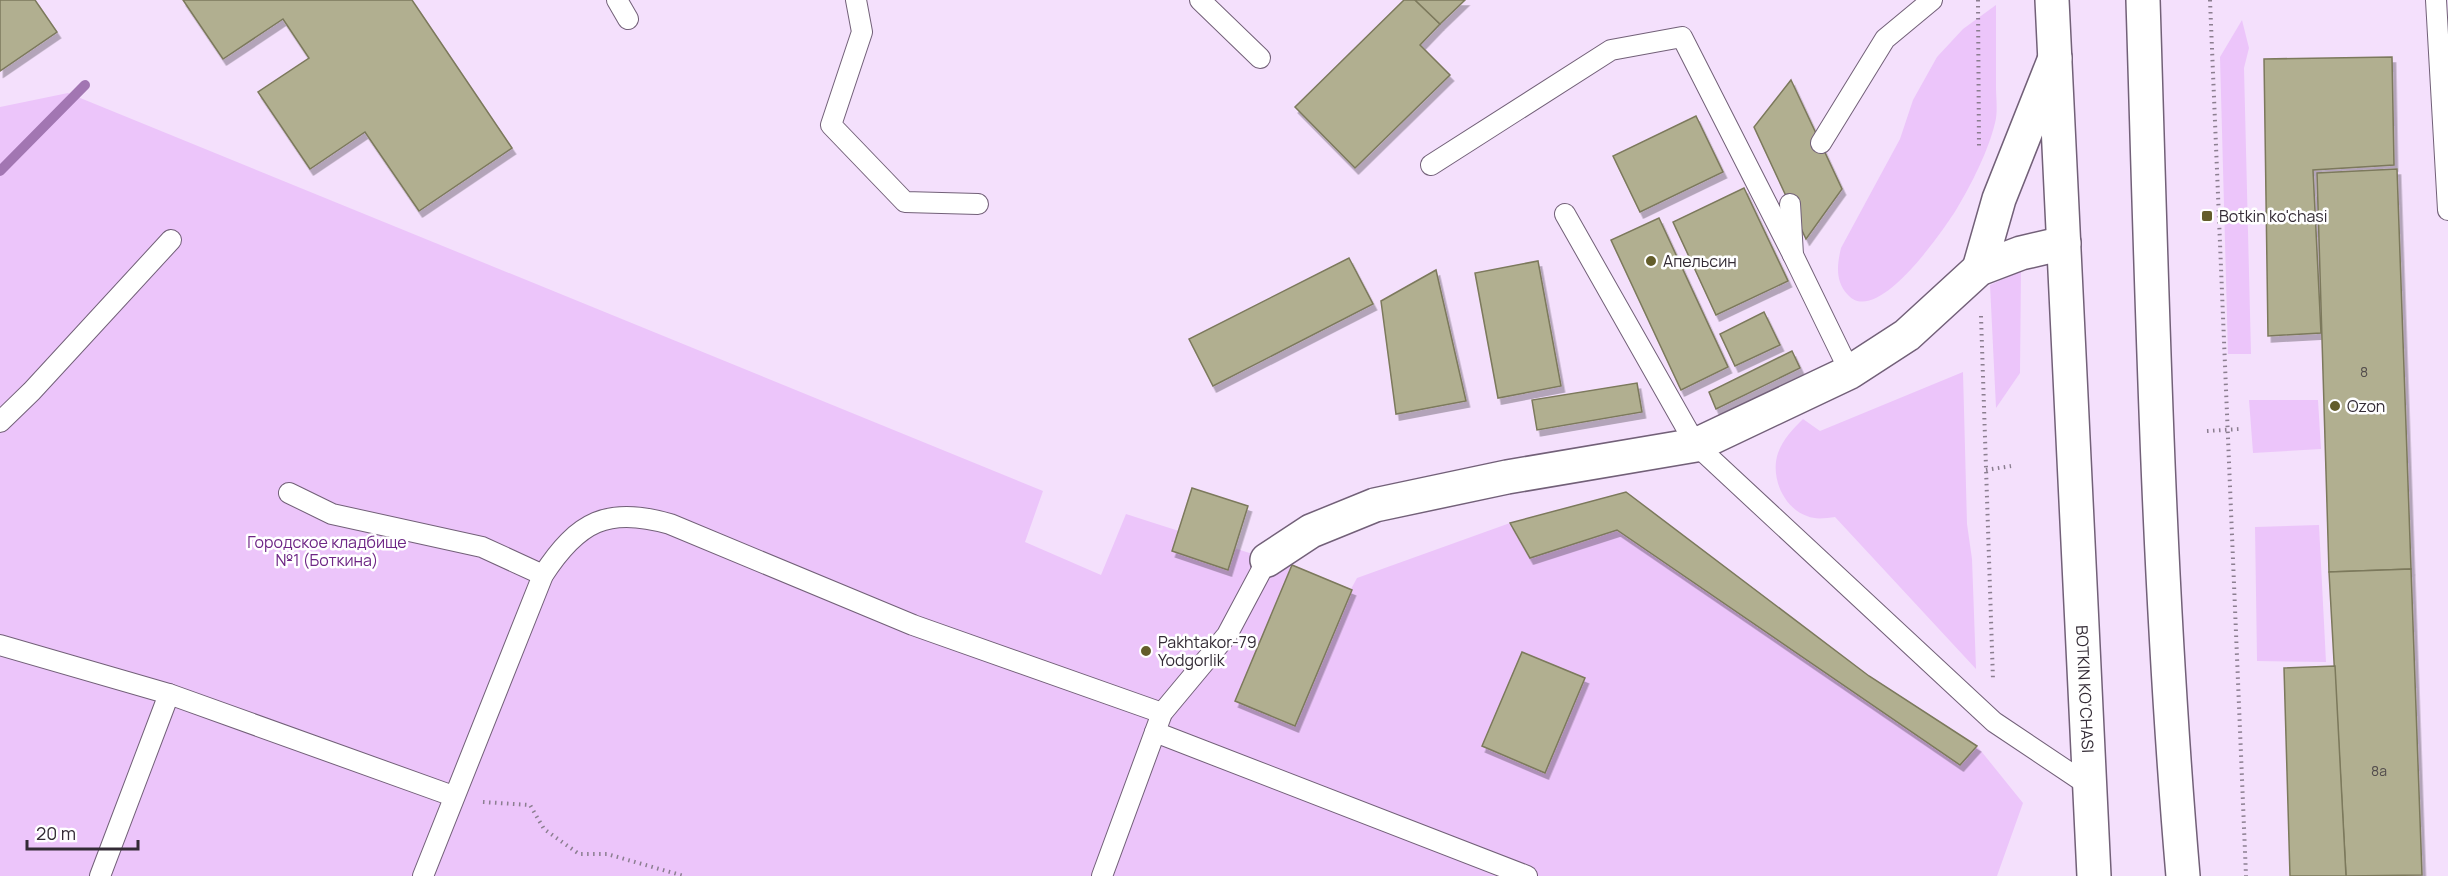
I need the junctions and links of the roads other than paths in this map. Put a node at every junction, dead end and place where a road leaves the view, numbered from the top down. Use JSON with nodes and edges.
{"nodes":[{"id":1,"x":617,"y":0,"type":"edge"},
{"id":2,"x":856,"y":0,"type":"edge"},
{"id":3,"x":1200,"y":0,"type":"edge"},
{"id":4,"x":1932,"y":0,"type":"edge"},
{"id":5,"x":2052,"y":0,"type":"edge"},
{"id":6,"x":2143,"y":0,"type":"edge"},
{"id":7,"x":2436,"y":0,"type":"edge"},
{"id":8,"x":628,"y":19,"type":"dead end"},
{"id":9,"x":1260,"y":58,"type":"dead end"},
{"id":10,"x":2055,"y":58,"type":"junction"},
{"id":11,"x":1821,"y":143,"type":"dead end"},
{"id":12,"x":1431,"y":165,"type":"dead end"},
{"id":13,"x":978,"y":204,"type":"dead end"},
{"id":14,"x":1790,"y":204,"type":"dead end"},
{"id":15,"x":2448,"y":210,"type":"edge"},
{"id":16,"x":1564,"y":214,"type":"dead end"},
{"id":17,"x":171,"y":240,"type":"dead end"},
{"id":18,"x":2064,"y":243,"type":"junction"},
{"id":19,"x":1793,"y":255,"type":"junction"},
{"id":20,"x":1979,"y":269,"type":"junction"},
{"id":21,"x":1850,"y":372,"type":"junction"},
{"id":22,"x":0,"y":422,"type":"edge"},
{"id":23,"x":1696,"y":445,"type":"junction"},
{"id":24,"x":289,"y":493,"type":"dead end"},
{"id":25,"x":1267,"y":560,"type":"joint"},
{"id":26,"x":543,"y":575,"type":"junction"},
{"id":27,"x":0,"y":645,"type":"edge"},
{"id":28,"x":169,"y":694,"type":"junction"},
{"id":29,"x":1161,"y":713,"type":"junction"},
{"id":30,"x":1155,"y":732,"type":"junction"},
{"id":31,"x":2088,"y":784,"type":"junction"},
{"id":32,"x":453,"y":796,"type":"junction"},
{"id":33,"x":100,"y":876,"type":"edge"},
{"id":34,"x":423,"y":876,"type":"edge"},
{"id":35,"x":1102,"y":876,"type":"edge"},
{"id":36,"x":1527,"y":876,"type":"edge"},
{"id":37,"x":2094,"y":876,"type":"edge"},
{"id":38,"x":2183,"y":876,"type":"edge"}],
"edges":[{"from":1,"to":8,"type":"lane"},
{"from":2,"to":13,"type":"lane"},
{"from":3,"to":9,"type":"lane"},
{"from":4,"to":11,"type":"lane"},
{"from":5,"to":10,"type":"main road","name":"BOTKIN KO'CHASI"},
{"from":6,"to":38,"type":"main road"},
{"from":7,"to":15,"type":"lane"},
{"from":10,"to":18,"type":"main road","name":"BOTKIN KO'CHASI"},
{"from":10,"to":20,"type":"main road"},
{"from":12,"to":19,"type":"lane"},
{"from":14,"to":19,"type":"lane"},
{"from":16,"to":23,"type":"lane"},
{"from":17,"to":22,"type":"lane"},
{"from":18,"to":20,"type":"main road"},
{"from":18,"to":31,"type":"main road","name":"BOTKIN KO'CHASI"},
{"from":19,"to":21,"type":"lane"},
{"from":20,"to":21,"type":"main road"},
{"from":21,"to":23,"type":"main road"},
{"from":23,"to":25,"type":"main road"},
{"from":23,"to":31,"type":"lane"},
{"from":24,"to":26,"type":"lane"},
{"from":25,"to":29,"type":"lane"},
{"from":26,"to":29,"type":"lane"},
{"from":26,"to":32,"type":"lane"},
{"from":27,"to":28,"type":"lane"},
{"from":28,"to":32,"type":"lane"},
{"from":28,"to":33,"type":"lane"},
{"from":29,"to":30,"type":"lane"},
{"from":30,"to":35,"type":"lane"},
{"from":30,"to":36,"type":"lane"},
{"from":31,"to":37,"type":"main road","name":"BOTKIN KO'CHASI"},
{"from":32,"to":34,"type":"lane"}]}
